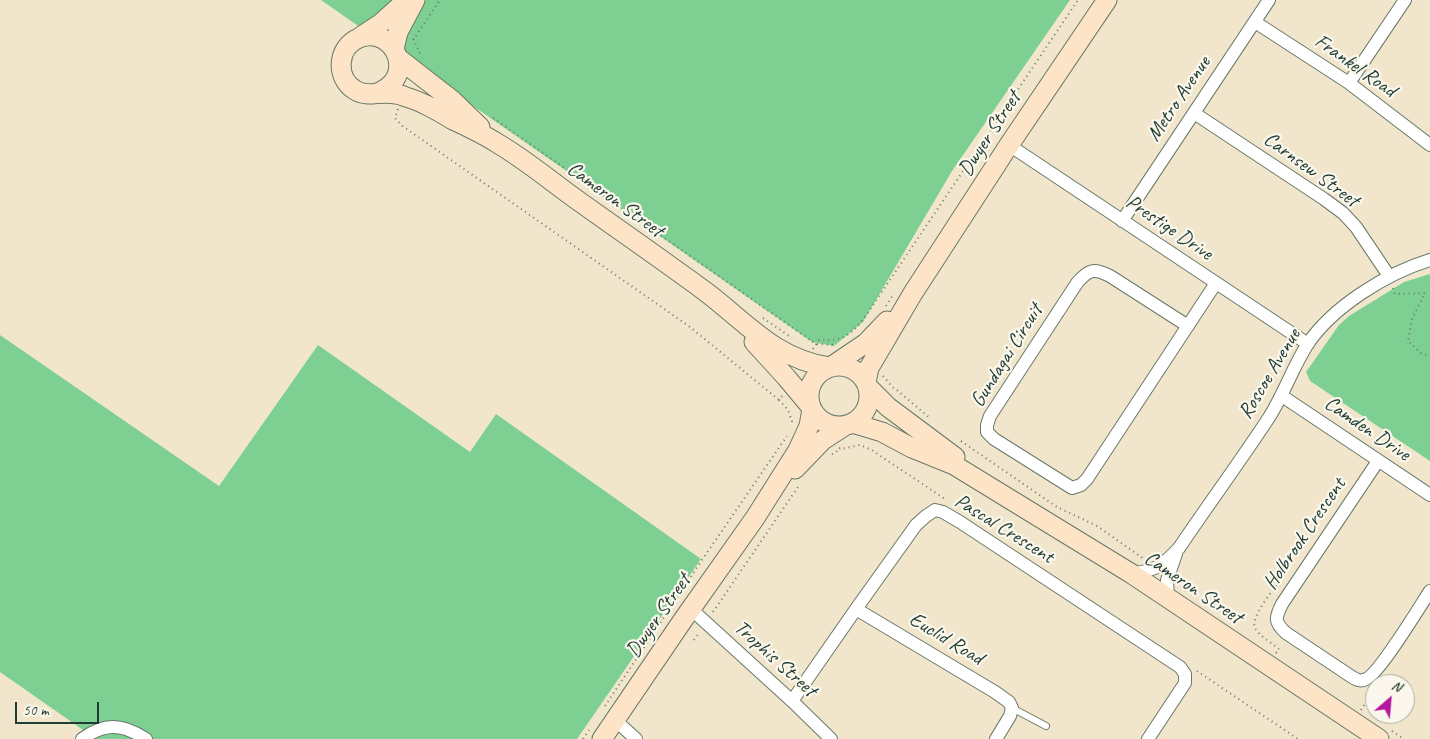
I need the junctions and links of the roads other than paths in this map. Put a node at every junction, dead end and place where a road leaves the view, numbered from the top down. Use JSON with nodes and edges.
{"nodes":[{"id":1,"x":407,"y":0,"type":"edge"},
{"id":2,"x":415,"y":0,"type":"edge"},
{"id":3,"x":1106,"y":0,"type":"edge"},
{"id":4,"x":1269,"y":0,"type":"edge"},
{"id":5,"x":1405,"y":0,"type":"edge"},
{"id":6,"x":1255,"y":22,"type":"junction"},
{"id":7,"x":355,"y":41,"type":"junction"},
{"id":8,"x":396,"y":54,"type":"junction"},
{"id":9,"x":1349,"y":83,"type":"junction"},
{"id":10,"x":374,"y":94,"type":"junction"},
{"id":11,"x":1194,"y":113,"type":"junction"},
{"id":12,"x":497,"y":143,"type":"junction"},
{"id":13,"x":1009,"y":145,"type":"junction"},
{"id":14,"x":1430,"y":145,"type":"edge"},
{"id":15,"x":1122,"y":221,"type":"junction"},
{"id":16,"x":1430,"y":260,"type":"edge"},
{"id":17,"x":1389,"y":276,"type":"junction"},
{"id":18,"x":1216,"y":283,"type":"junction"},
{"id":19,"x":706,"y":292,"type":"junction"},
{"id":20,"x":914,"y":293,"type":"junction"},
{"id":21,"x":1188,"y":326,"type":"junction"},
{"id":22,"x":1308,"y":344,"type":"junction"},
{"id":23,"x":831,"y":366,"type":"junction"},
{"id":24,"x":867,"y":385,"type":"junction"},
{"id":25,"x":1282,"y":396,"type":"junction"},
{"id":26,"x":811,"y":408,"type":"junction"},
{"id":27,"x":849,"y":424,"type":"junction"},
{"id":28,"x":1378,"y":461,"type":"junction"},
{"id":29,"x":1430,"y":496,"type":"edge"},
{"id":30,"x":1035,"y":516,"type":"junction"},
{"id":31,"x":755,"y":518,"type":"junction"},
{"id":32,"x":1179,"y":548,"type":"junction"},
{"id":33,"x":1132,"y":574,"type":"junction"},
{"id":34,"x":1430,"y":591,"type":"edge"},
{"id":35,"x":1168,"y":598,"type":"junction"},
{"id":36,"x":691,"y":609,"type":"junction"},
{"id":37,"x":856,"y":609,"type":"junction"},
{"id":38,"x":792,"y":701,"type":"junction"},
{"id":39,"x":1323,"y":702,"type":"junction"},
{"id":40,"x":1012,"y":708,"type":"junction"},
{"id":41,"x":608,"y":716,"type":"junction"},
{"id":42,"x":1046,"y":726,"type":"dead end"},
{"id":43,"x":597,"y":733,"type":"edge"},
{"id":44,"x":82,"y":739,"type":"edge"},
{"id":45,"x":146,"y":739,"type":"edge"},
{"id":46,"x":636,"y":739,"type":"edge"},
{"id":47,"x":831,"y":739,"type":"edge"},
{"id":48,"x":996,"y":739,"type":"edge"},
{"id":49,"x":1148,"y":739,"type":"edge"},
{"id":50,"x":1368,"y":739,"type":"edge"},
{"id":51,"x":1379,"y":739,"type":"edge"}],
"edges":[{"from":1,"to":7,"type":"street"},
{"from":2,"to":8,"type":"street"},
{"from":3,"to":13,"type":"street","name":"Dwyer Street"},
{"from":4,"to":6,"type":"street","name":"Metro Avenue"},
{"from":5,"to":9,"type":"street"},
{"from":6,"to":9,"type":"street","name":"Frankel Road"},
{"from":6,"to":11,"type":"street","name":"Metro Avenue"},
{"from":7,"to":8,"type":"street"},
{"from":7,"to":10,"type":"street"},
{"from":8,"to":10,"type":"street"},
{"from":8,"to":12,"type":"street","name":"Cameron Street"},
{"from":9,"to":14,"type":"street","name":"Frankel Road"},
{"from":10,"to":12,"type":"street","name":"Cameron Street"},
{"from":11,"to":15,"type":"street","name":"Metro Avenue"},
{"from":11,"to":17,"type":"street","name":"Carnsew Street"},
{"from":12,"to":19,"type":"street","name":"Cameron Street"},
{"from":13,"to":15,"type":"street","name":"Prestige Drive"},
{"from":13,"to":20,"type":"street","name":"Dwyer Street"},
{"from":15,"to":18,"type":"street","name":"Prestige Drive"},
{"from":16,"to":17,"type":"street","name":"Roscoe Avenue"},
{"from":17,"to":22,"type":"street","name":"Roscoe Avenue"},
{"from":18,"to":21,"type":"street","name":"Gundagai Circuit"},
{"from":18,"to":22,"type":"street","name":"Prestige Drive"},
{"from":19,"to":23,"type":"street","name":"Cameron Street"},
{"from":19,"to":26,"type":"street","name":"Cameron Street"},
{"from":20,"to":23,"type":"street","name":"Dwyer Street"},
{"from":20,"to":24,"type":"street","name":"Dwyer Street"},
{"from":21,"to":21,"type":"street","name":"Gundagai Circuit"},
{"from":22,"to":25,"type":"street","name":"Roscoe Avenue"},
{"from":23,"to":24,"type":"street"},
{"from":23,"to":26,"type":"street"},
{"from":24,"to":27,"type":"street"},
{"from":24,"to":30,"type":"street","name":"Cameron Street"},
{"from":25,"to":28,"type":"street","name":"Camden Drive"},
{"from":25,"to":32,"type":"street","name":"Roscoe Avenue"},
{"from":26,"to":27,"type":"street"},
{"from":26,"to":31,"type":"street","name":"Dwyer Street"},
{"from":27,"to":30,"type":"street","name":"Cameron Street"},
{"from":27,"to":31,"type":"street","name":"Dwyer Street"},
{"from":28,"to":29,"type":"street","name":"Camden Drive"},
{"from":28,"to":34,"type":"street","name":"Holbrook Crescent"},
{"from":30,"to":33,"type":"street","name":"Cameron Street"},
{"from":31,"to":36,"type":"street","name":"Dwyer Street"},
{"from":32,"to":33,"type":"street"},
{"from":32,"to":35,"type":"street"},
{"from":33,"to":35,"type":"street","name":"Cameron Street"},
{"from":35,"to":39,"type":"street","name":"Cameron Street"},
{"from":36,"to":38,"type":"street","name":"Trophis Street"},
{"from":36,"to":41,"type":"street","name":"Dwyer Street"},
{"from":37,"to":38,"type":"street","name":"Pascal Crescent"},
{"from":37,"to":40,"type":"street","name":"Euclid Road"},
{"from":37,"to":49,"type":"street","name":"Pascal Crescent"},
{"from":38,"to":47,"type":"street","name":"Trophis Street"},
{"from":39,"to":50,"type":"street","name":"Cameron Street"},
{"from":39,"to":51,"type":"street","name":"Cameron Street"},
{"from":40,"to":42,"type":"lane","name":"Euclid Road"},
{"from":40,"to":48,"type":"street"},
{"from":41,"to":43,"type":"street","name":"Dwyer Street"},
{"from":41,"to":46,"type":"street"},
{"from":44,"to":45,"type":"street"}]}
